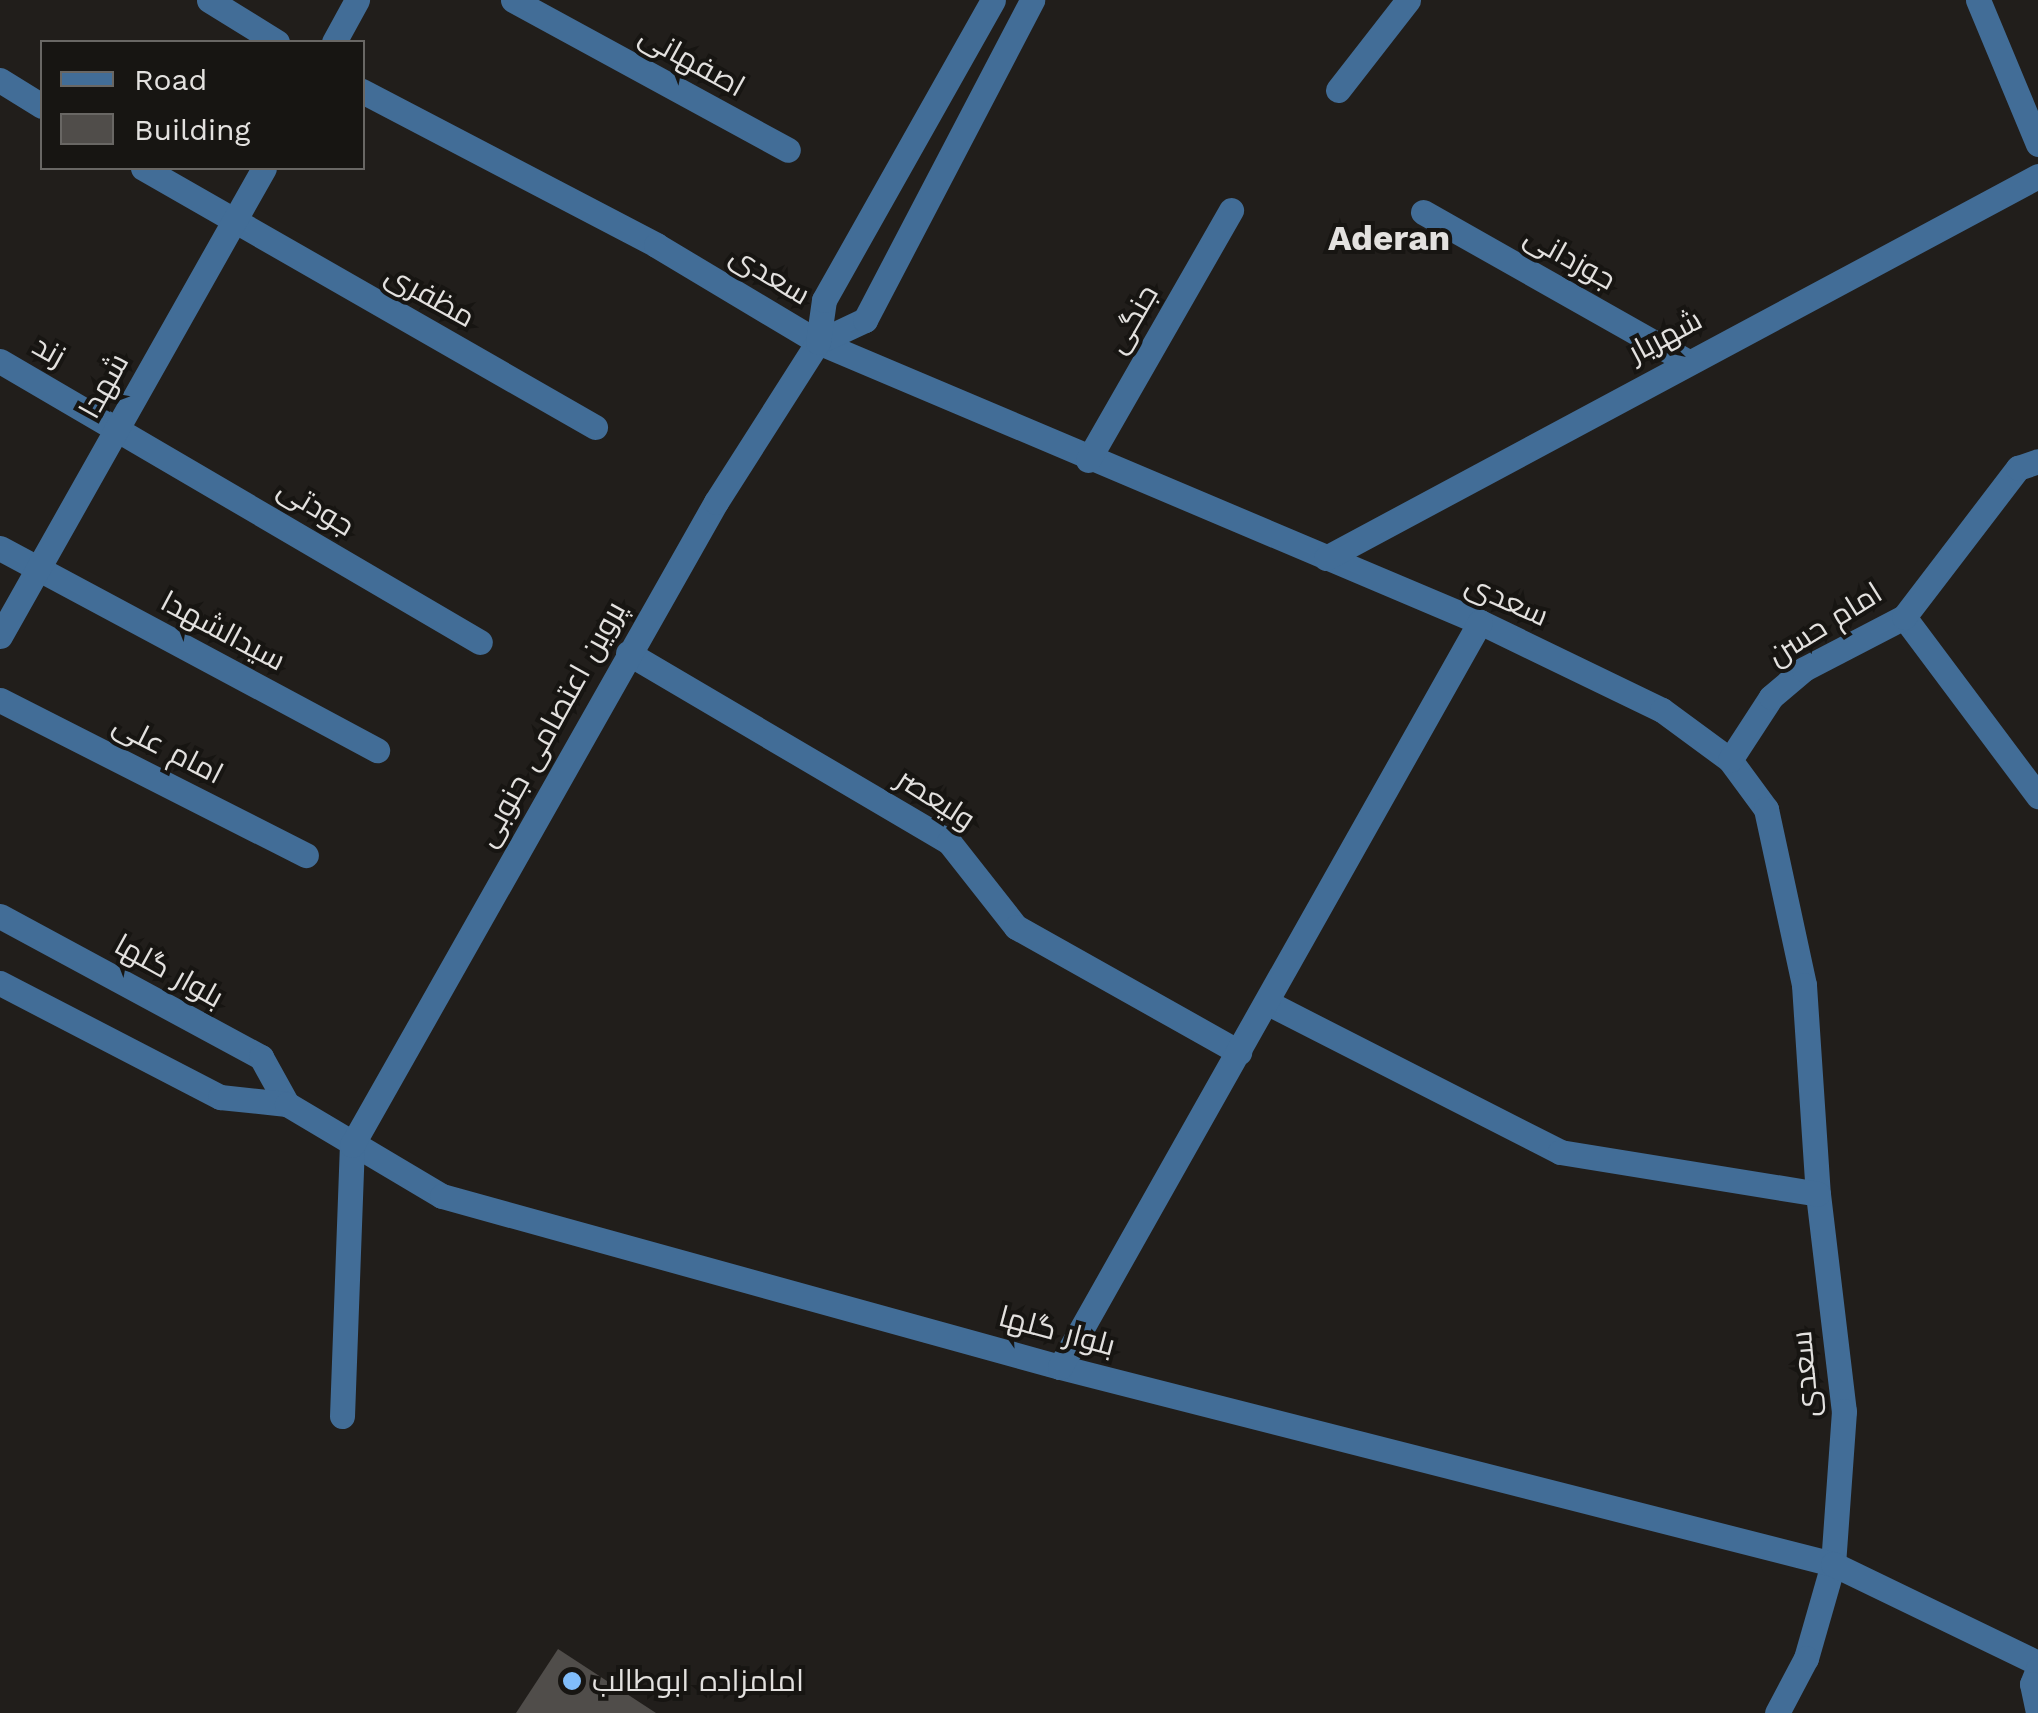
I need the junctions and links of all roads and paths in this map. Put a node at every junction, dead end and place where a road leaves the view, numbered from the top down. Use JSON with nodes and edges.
{"nodes":[{"id":1,"x":209,"y":0,"type":"edge"},
{"id":2,"x":357,"y":0,"type":"edge"},
{"id":3,"x":512,"y":0,"type":"edge"},
{"id":4,"x":993,"y":0,"type":"edge"},
{"id":5,"x":1032,"y":0,"type":"edge"},
{"id":6,"x":1408,"y":0,"type":"edge"},
{"id":7,"x":1978,"y":0,"type":"edge"},
{"id":8,"x":274,"y":40,"type":"edge"},
{"id":9,"x":335,"y":40,"type":"edge"},
{"id":10,"x":0,"y":80,"type":"edge"},
{"id":11,"x":1338,"y":90,"type":"dead end"},
{"id":12,"x":365,"y":94,"type":"edge"},
{"id":13,"x":40,"y":105,"type":"edge"},
{"id":14,"x":2038,"y":144,"type":"edge"},
{"id":15,"x":788,"y":150,"type":"dead end"},
{"id":16,"x":146,"y":170,"type":"edge"},
{"id":17,"x":263,"y":170,"type":"edge"},
{"id":18,"x":2038,"y":176,"type":"edge"},
{"id":19,"x":1232,"y":210,"type":"dead end"},
{"id":20,"x":1423,"y":212,"type":"dead end"},
{"id":21,"x":233,"y":223,"type":"junction"},
{"id":22,"x":818,"y":342,"type":"junction"},
{"id":23,"x":0,"y":361,"type":"edge"},
{"id":24,"x":1686,"y":361,"type":"junction"},
{"id":25,"x":118,"y":427,"type":"junction"},
{"id":26,"x":595,"y":427,"type":"dead end"},
{"id":27,"x":1088,"y":460,"type":"junction"},
{"id":28,"x":2038,"y":461,"type":"edge"},
{"id":29,"x":0,"y":548,"type":"edge"},
{"id":30,"x":1326,"y":558,"type":"junction"},
{"id":31,"x":38,"y":569,"type":"junction"},
{"id":32,"x":1904,"y":617,"type":"junction"},
{"id":33,"x":1480,"y":622,"type":"junction"},
{"id":34,"x":0,"y":636,"type":"edge"},
{"id":35,"x":480,"y":642,"type":"dead end"},
{"id":36,"x":628,"y":653,"type":"junction"},
{"id":37,"x":0,"y":700,"type":"edge"},
{"id":38,"x":377,"y":750,"type":"dead end"},
{"id":39,"x":1730,"y":760,"type":"junction"},
{"id":40,"x":2038,"y":796,"type":"edge"},
{"id":41,"x":306,"y":856,"type":"dead end"},
{"id":42,"x":0,"y":916,"type":"edge"},
{"id":43,"x":0,"y":983,"type":"edge"},
{"id":44,"x":1270,"y":1004,"type":"junction"},
{"id":45,"x":1239,"y":1052,"type":"junction"},
{"id":46,"x":287,"y":1104,"type":"junction"},
{"id":47,"x":352,"y":1146,"type":"junction"},
{"id":48,"x":1818,"y":1194,"type":"junction"},
{"id":49,"x":1060,"y":1367,"type":"junction"},
{"id":50,"x":342,"y":1416,"type":"dead end"},
{"id":51,"x":1833,"y":1564,"type":"junction"},
{"id":52,"x":2038,"y":1666,"type":"edge"},
{"id":53,"x":2038,"y":1712,"type":"edge"},
{"id":54,"x":1777,"y":1713,"type":"edge"}],
"edges":[{"from":1,"to":8,"type":"street"},
{"from":2,"to":9,"type":"street"},
{"from":3,"to":15,"type":"street","name":"اصفهانی"},
{"from":4,"to":22,"type":"street"},
{"from":5,"to":22,"type":"street"},
{"from":6,"to":11,"type":"street"},
{"from":7,"to":14,"type":"street"},
{"from":10,"to":13,"type":"street"},
{"from":12,"to":22,"type":"street","name":"سعدی"},
{"from":16,"to":21,"type":"street","name":"مظفری"},
{"from":17,"to":21,"type":"street","name":"شهدا"},
{"from":18,"to":24,"type":"street","name":"شهریار"},
{"from":19,"to":27,"type":"street","name":"جنگی"},
{"from":20,"to":24,"type":"street","name":"جوزدانی"},
{"from":21,"to":25,"type":"street","name":"شهدا"},
{"from":21,"to":26,"type":"street","name":"مظفری"},
{"from":22,"to":27,"type":"street","name":"سعدی"},
{"from":22,"to":36,"type":"street","name":"پروین اعتصامی جنوبی"},
{"from":23,"to":25,"type":"street","name":"زند"},
{"from":24,"to":30,"type":"street","name":"شهریار"},
{"from":25,"to":31,"type":"street","name":"شهدا"},
{"from":25,"to":35,"type":"street","name":"جودتی"},
{"from":27,"to":30,"type":"street","name":"سعدی"},
{"from":28,"to":32,"type":"street","name":"امام حسن"},
{"from":29,"to":31,"type":"street","name":"سیدالشهدا"},
{"from":30,"to":33,"type":"street","name":"سعدی"},
{"from":31,"to":34,"type":"street","name":"شهدا"},
{"from":31,"to":38,"type":"street","name":"سیدالشهدا"},
{"from":32,"to":39,"type":"street","name":"امام حسن"},
{"from":32,"to":40,"type":"street"},
{"from":33,"to":39,"type":"street","name":"سعدی"},
{"from":33,"to":44,"type":"street"},
{"from":36,"to":45,"type":"street","name":"ولیعصر"},
{"from":36,"to":47,"type":"street","name":"پروین اعتصامی جنوبی"},
{"from":37,"to":41,"type":"street","name":"امام علی"},
{"from":39,"to":48,"type":"street","name":"سعدی"},
{"from":42,"to":46,"type":"street","name":"بلوار گلها"},
{"from":43,"to":46,"type":"street","name":"بلوار گلها"},
{"from":44,"to":45,"type":"street"},
{"from":44,"to":48,"type":"street"},
{"from":45,"to":49,"type":"street"},
{"from":46,"to":47,"type":"street","name":"بلوار گلها"},
{"from":47,"to":49,"type":"street","name":"بلوار گلها"},
{"from":47,"to":50,"type":"street"},
{"from":48,"to":51,"type":"street","name":"سعدی"},
{"from":49,"to":51,"type":"street","name":"بلوار گلها"},
{"from":51,"to":52,"type":"street","name":"بلوار گلها"},
{"from":51,"to":54,"type":"street","name":"سعدی"},
{"from":52,"to":53,"type":"street"}]}
